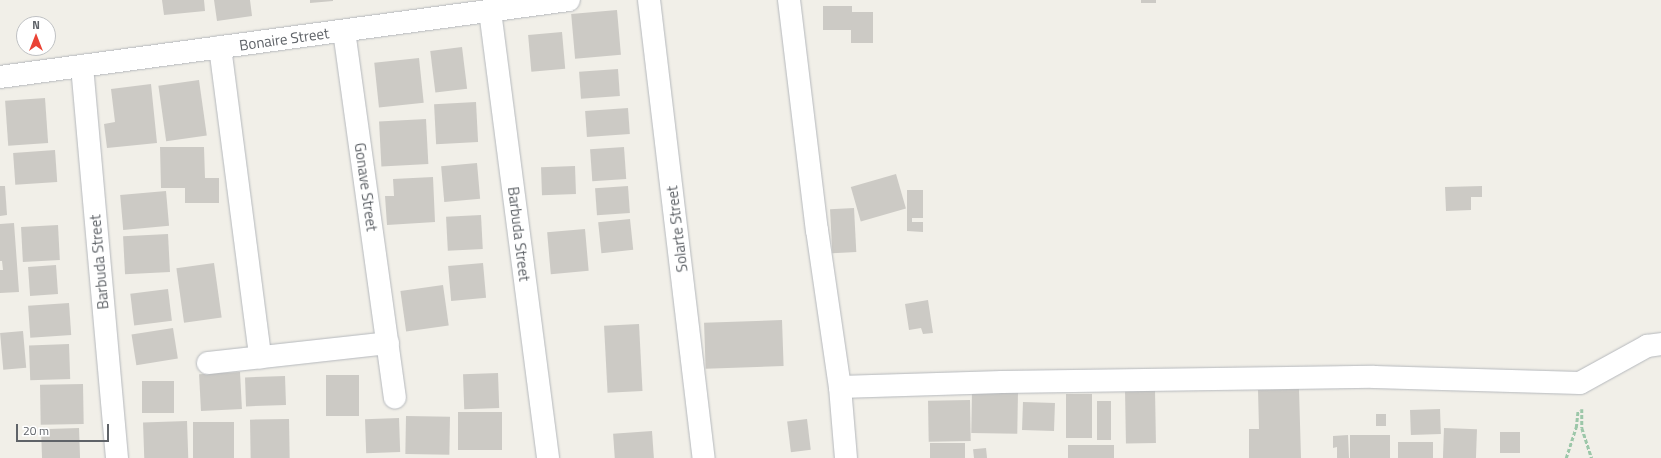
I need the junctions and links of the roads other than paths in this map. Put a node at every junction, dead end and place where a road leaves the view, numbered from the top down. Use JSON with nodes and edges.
{"nodes":[{"id":1,"x":569,"y":0,"type":"edge"},
{"id":2,"x":649,"y":0,"type":"edge"},
{"id":3,"x":789,"y":0,"type":"edge"},
{"id":4,"x":490,"y":11,"type":"junction"},
{"id":5,"x":344,"y":31,"type":"junction"},
{"id":6,"x":220,"y":47,"type":"junction"},
{"id":7,"x":82,"y":66,"type":"junction"},
{"id":8,"x":0,"y":77,"type":"edge"},
{"id":9,"x":388,"y":343,"type":"junction"},
{"id":10,"x":1661,"y":344,"type":"edge"},
{"id":11,"x":260,"y":357,"type":"junction"},
{"id":12,"x":208,"y":363,"type":"dead end"},
{"id":13,"x":840,"y":387,"type":"junction"},
{"id":14,"x":395,"y":397,"type":"dead end"},
{"id":15,"x":117,"y":458,"type":"edge"},
{"id":16,"x":548,"y":458,"type":"edge"},
{"id":17,"x":704,"y":458,"type":"edge"},
{"id":18,"x":846,"y":458,"type":"edge"}],
"edges":[{"from":1,"to":4,"type":"street","name":"Bonaire Street"},
{"from":2,"to":17,"type":"street","name":"Solarte Street"},
{"from":3,"to":13,"type":"street"},
{"from":4,"to":5,"type":"street","name":"Bonaire Street"},
{"from":4,"to":16,"type":"street","name":"Barbuda Street"},
{"from":5,"to":6,"type":"street","name":"Bonaire Street"},
{"from":5,"to":9,"type":"street","name":"Gonave Street"},
{"from":6,"to":7,"type":"street","name":"Bonaire Street"},
{"from":6,"to":11,"type":"street"},
{"from":7,"to":8,"type":"street","name":"Bonaire Street"},
{"from":7,"to":15,"type":"street","name":"Barbuda Street"},
{"from":9,"to":11,"type":"street"},
{"from":9,"to":14,"type":"street","name":"Gonave Street"},
{"from":10,"to":13,"type":"street"},
{"from":11,"to":12,"type":"street"},
{"from":13,"to":18,"type":"street"}]}
